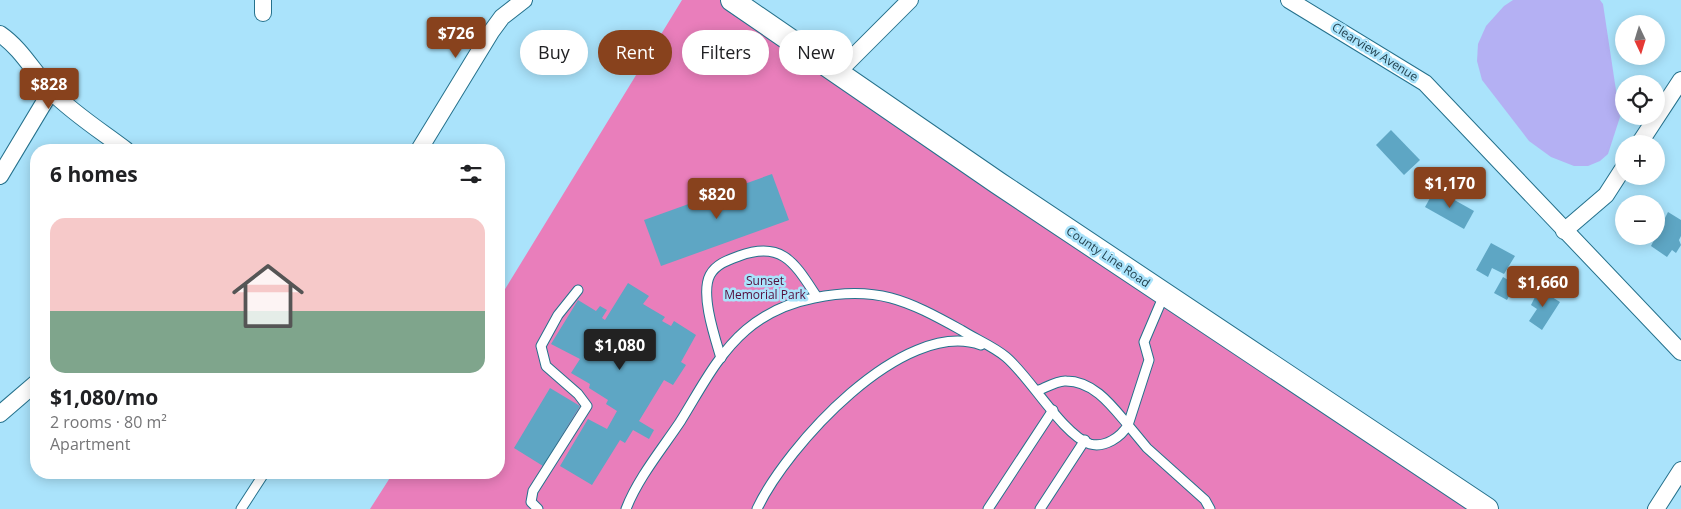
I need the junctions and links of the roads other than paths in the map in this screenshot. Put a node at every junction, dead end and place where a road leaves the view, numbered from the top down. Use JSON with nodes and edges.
{"nodes":[{"id":1,"x":524,"y":0,"type":"edge"},
{"id":2,"x":732,"y":0,"type":"edge"},
{"id":3,"x":910,"y":0,"type":"edge"},
{"id":4,"x":1290,"y":0,"type":"edge"},
{"id":5,"x":779,"y":32,"type":"edge"},
{"id":6,"x":0,"y":34,"type":"edge"},
{"id":7,"x":853,"y":57,"type":"edge"},
{"id":8,"x":842,"y":75,"type":"edge"},
{"id":9,"x":1681,"y":80,"type":"edge"},
{"id":10,"x":51,"y":91,"type":"junction"},
{"id":11,"x":1645,"y":135,"type":"edge"},
{"id":12,"x":118,"y":144,"type":"edge"},
{"id":13,"x":423,"y":144,"type":"edge"},
{"id":14,"x":0,"y":176,"type":"edge"},
{"id":15,"x":1615,"y":181,"type":"edge"},
{"id":16,"x":1564,"y":231,"type":"junction"},
{"id":17,"x":578,"y":290,"type":"dead end"},
{"id":18,"x":1164,"y":294,"type":"junction"},
{"id":19,"x":817,"y":297,"type":"junction"},
{"id":20,"x":996,"y":351,"type":"junction"},
{"id":21,"x":1681,"y":352,"type":"edge"},
{"id":22,"x":721,"y":358,"type":"junction"},
{"id":23,"x":30,"y":388,"type":"edge"},
{"id":24,"x":1037,"y":391,"type":"junction"},
{"id":25,"x":1053,"y":410,"type":"junction"},
{"id":26,"x":0,"y":414,"type":"edge"},
{"id":27,"x":1128,"y":425,"type":"junction"},
{"id":28,"x":1085,"y":440,"type":"junction"},
{"id":29,"x":1681,"y":470,"type":"edge"},
{"id":30,"x":260,"y":479,"type":"edge"},
{"id":31,"x":241,"y":509,"type":"edge"},
{"id":32,"x":538,"y":509,"type":"edge"},
{"id":33,"x":626,"y":509,"type":"edge"},
{"id":34,"x":757,"y":509,"type":"edge"},
{"id":35,"x":988,"y":509,"type":"edge"},
{"id":36,"x":1040,"y":509,"type":"edge"},
{"id":37,"x":1210,"y":509,"type":"edge"},
{"id":38,"x":1487,"y":509,"type":"edge"},
{"id":39,"x":1656,"y":509,"type":"edge"}],
"edges":[{"from":1,"to":13,"type":"street"},
{"from":2,"to":5,"type":"main road","name":"County Line Road"},
{"from":3,"to":7,"type":"street"},
{"from":4,"to":16,"type":"street","name":"Clearview Avenue"},
{"from":6,"to":10,"type":"street"},
{"from":8,"to":18,"type":"main road","name":"County Line Road"},
{"from":9,"to":11,"type":"street"},
{"from":10,"to":12,"type":"street"},
{"from":10,"to":14,"type":"street"},
{"from":15,"to":16,"type":"street"},
{"from":16,"to":21,"type":"street","name":"Clearview Avenue"},
{"from":17,"to":32,"type":"lane"},
{"from":18,"to":27,"type":"lane"},
{"from":18,"to":38,"type":"main road","name":"County Line Road"},
{"from":19,"to":20,"type":"lane"},
{"from":19,"to":22,"type":"lane"},
{"from":19,"to":22,"type":"lane"},
{"from":20,"to":24,"type":"lane"},
{"from":20,"to":34,"type":"lane"},
{"from":22,"to":33,"type":"lane"},
{"from":23,"to":26,"type":"street"},
{"from":24,"to":25,"type":"lane"},
{"from":24,"to":27,"type":"lane"},
{"from":25,"to":28,"type":"lane"},
{"from":25,"to":35,"type":"lane"},
{"from":27,"to":28,"type":"lane"},
{"from":27,"to":37,"type":"lane"},
{"from":28,"to":36,"type":"lane"},
{"from":29,"to":39,"type":"street"},
{"from":30,"to":31,"type":"lane"}]}
